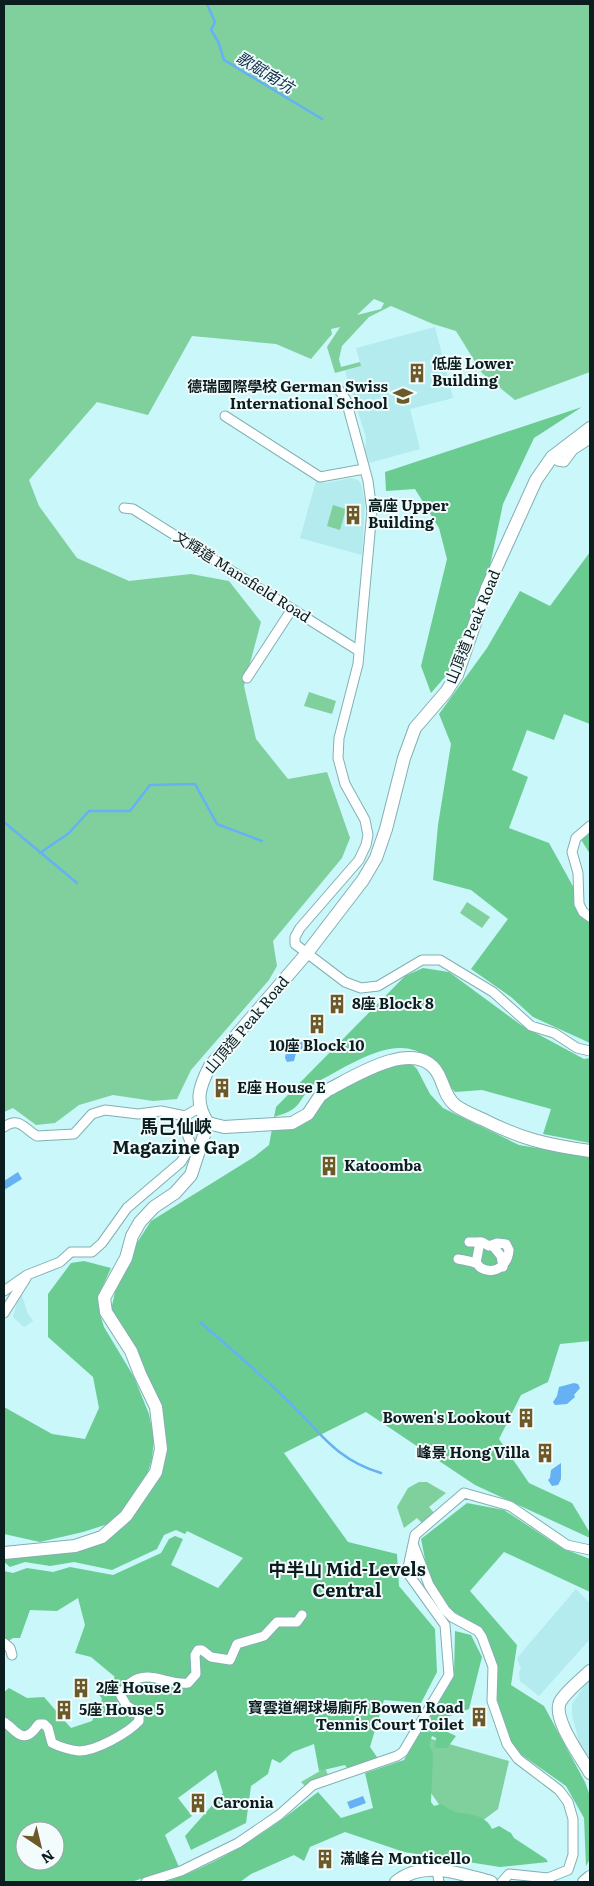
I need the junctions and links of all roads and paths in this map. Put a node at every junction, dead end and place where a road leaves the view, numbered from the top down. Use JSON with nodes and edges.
{"nodes":[{"id":1,"x":339,"y":390,"type":"dead end"},
{"id":2,"x":225,"y":416,"type":"dead end"},
{"id":3,"x":590,"y":428,"type":"edge"},
{"id":4,"x":590,"y":439,"type":"edge"},
{"id":5,"x":552,"y":457,"type":"junction"},
{"id":6,"x":364,"y":469,"type":"junction"},
{"id":7,"x":124,"y":508,"type":"dead end"},
{"id":8,"x":292,"y":609,"type":"junction"},
{"id":9,"x":360,"y":651,"type":"junction"},
{"id":10,"x":247,"y":678,"type":"dead end"},
{"id":11,"x":590,"y":826,"type":"edge"},
{"id":12,"x":590,"y":917,"type":"edge"},
{"id":13,"x":307,"y":953,"type":"junction"},
{"id":14,"x":590,"y":1051,"type":"edge"},
{"id":15,"x":199,"y":1108,"type":"junction"},
{"id":16,"x":185,"y":1116,"type":"junction"},
{"id":17,"x":208,"y":1123,"type":"junction"},
{"id":18,"x":235,"y":1127,"type":"junction"},
{"id":19,"x":4,"y":1128,"type":"edge"},
{"id":20,"x":201,"y":1147,"type":"junction"},
{"id":21,"x":590,"y":1151,"type":"edge"},
{"id":22,"x":468,"y":1242,"type":"dead end"},
{"id":23,"x":480,"y":1242,"type":"junction"},
{"id":24,"x":458,"y":1259,"type":"dead end"},
{"id":25,"x":476,"y":1263,"type":"junction"},
{"id":26,"x":27,"y":1275,"type":"junction"},
{"id":27,"x":4,"y":1291,"type":"edge"},
{"id":28,"x":4,"y":1313,"type":"edge"},
{"id":29,"x":413,"y":1542,"type":"junction"},
{"id":30,"x":590,"y":1550,"type":"edge"},
{"id":31,"x":4,"y":1552,"type":"edge"},
{"id":32,"x":302,"y":1615,"type":"dead end"},
{"id":33,"x":4,"y":1643,"type":"edge"},
{"id":34,"x":12,"y":1655,"type":"dead end"},
{"id":35,"x":590,"y":1671,"type":"edge"},
{"id":36,"x":4,"y":1722,"type":"edge"},
{"id":37,"x":590,"y":1773,"type":"edge"},
{"id":38,"x":438,"y":1876,"type":"edge"},
{"id":39,"x":590,"y":1877,"type":"edge"},
{"id":40,"x":146,"y":1882,"type":"edge"},
{"id":41,"x":396,"y":1882,"type":"edge"},
{"id":42,"x":491,"y":1882,"type":"edge"},
{"id":43,"x":502,"y":1882,"type":"edge"},
{"id":44,"x":584,"y":1882,"type":"edge"}],
"edges":[{"from":1,"to":6,"type":"street"},
{"from":2,"to":6,"type":"street"},
{"from":3,"to":5,"type":"main road","name":"山頂道 Peak Road"},
{"from":4,"to":5,"type":"street"},
{"from":5,"to":13,"type":"main road","name":"山頂道 Peak Road"},
{"from":6,"to":9,"type":"street"},
{"from":7,"to":8,"type":"street","name":"文輝道 Mansfield Road"},
{"from":8,"to":9,"type":"street","name":"文輝道 Mansfield Road"},
{"from":8,"to":10,"type":"street"},
{"from":9,"to":13,"type":"street"},
{"from":11,"to":12,"type":"street"},
{"from":13,"to":14,"type":"street"},
{"from":13,"to":15,"type":"main road","name":"山頂道 Peak Road"},
{"from":15,"to":16,"type":"street"},
{"from":15,"to":17,"type":"main road"},
{"from":16,"to":19,"type":"street"},
{"from":16,"to":26,"type":"street"},
{"from":17,"to":18,"type":"main road"},
{"from":17,"to":20,"type":"main road"},
{"from":18,"to":20,"type":"main road"},
{"from":18,"to":21,"type":"main road"},
{"from":20,"to":31,"type":"main road"},
{"from":22,"to":23,"type":"street"},
{"from":23,"to":25,"type":"street"},
{"from":23,"to":25,"type":"street"},
{"from":24,"to":25,"type":"street"},
{"from":26,"to":27,"type":"street"},
{"from":26,"to":28,"type":"street"},
{"from":29,"to":30,"type":"street"},
{"from":29,"to":40,"type":"street"},
{"from":29,"to":43,"type":"street"},
{"from":32,"to":36,"type":"street"},
{"from":33,"to":34,"type":"street"},
{"from":35,"to":37,"type":"main road"},
{"from":38,"to":41,"type":"main road"},
{"from":38,"to":42,"type":"main road"},
{"from":39,"to":44,"type":"main road"}]}
